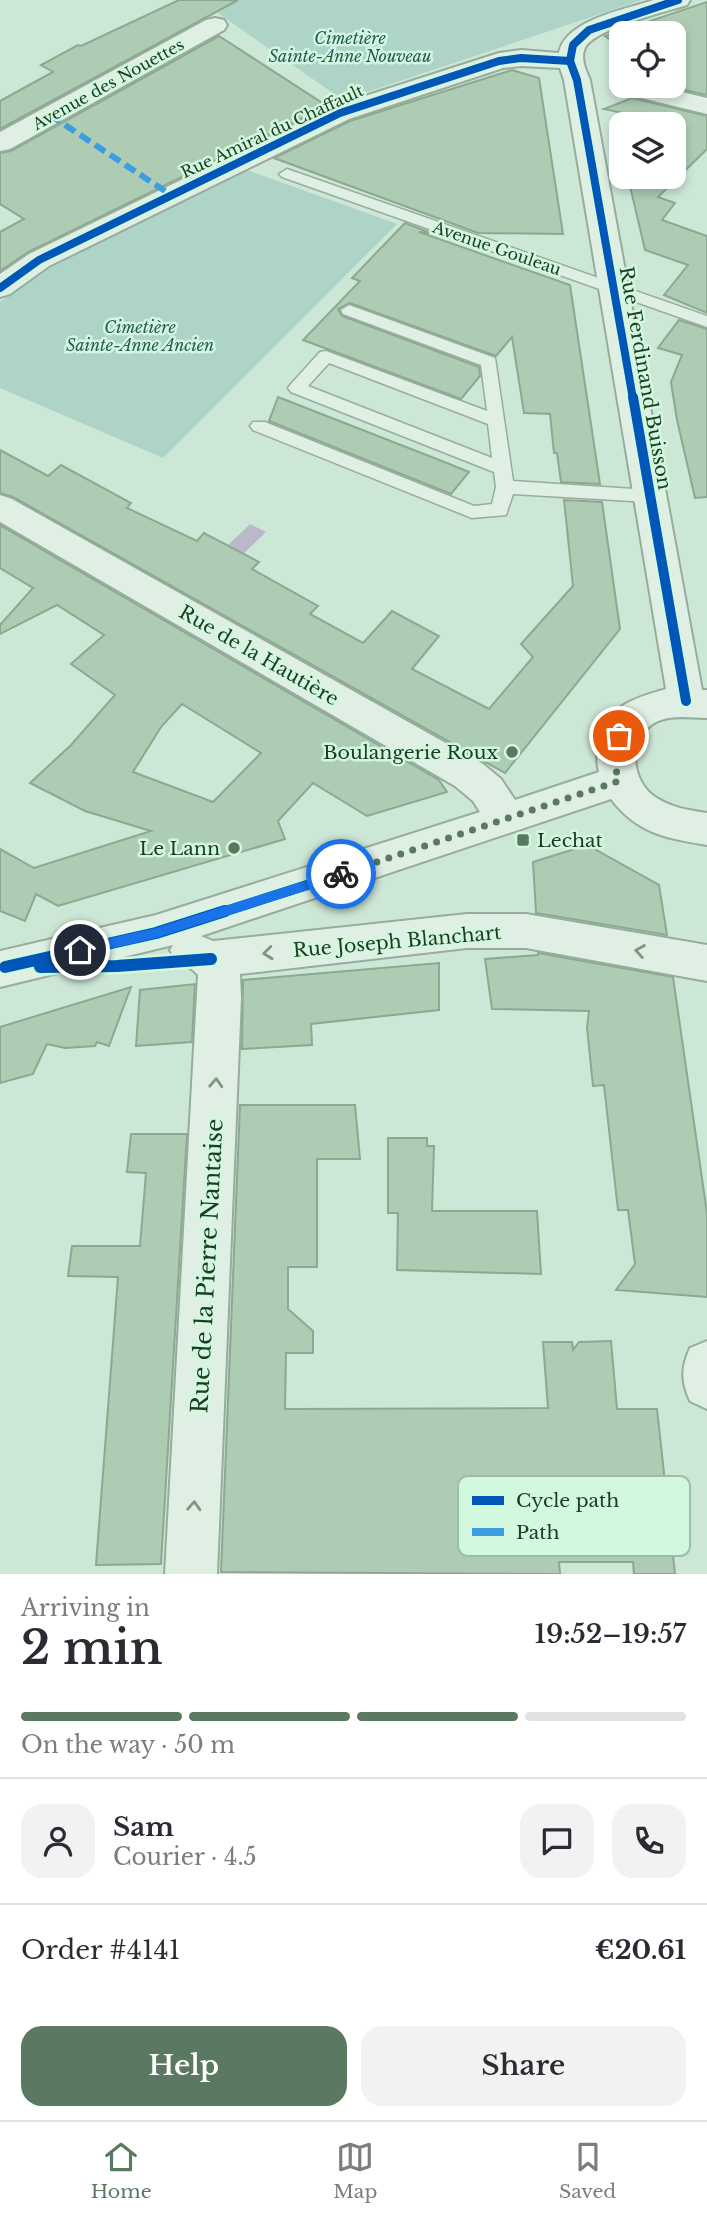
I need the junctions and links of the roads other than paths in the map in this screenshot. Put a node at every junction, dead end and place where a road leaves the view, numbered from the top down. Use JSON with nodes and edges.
{"nodes":[{"id":1,"x":678,"y":0,"type":"edge"},
{"id":2,"x":215,"y":26,"type":"dead end"},
{"id":3,"x":573,"y":71,"type":"junction"},
{"id":4,"x":609,"y":81,"type":"edge"},
{"id":5,"x":675,"y":98,"type":"edge"},
{"id":6,"x":707,"y":106,"type":"edge"},
{"id":7,"x":0,"y":143,"type":"edge"},
{"id":8,"x":287,"y":174,"type":"dead end"},
{"id":9,"x":0,"y":288,"type":"edge"},
{"id":10,"x":612,"y":288,"type":"junction"},
{"id":11,"x":349,"y":310,"type":"dead end"},
{"id":12,"x":707,"y":322,"type":"edge"},
{"id":13,"x":497,"y":421,"type":"junction"},
{"id":14,"x":259,"y":426,"type":"dead end"},
{"id":15,"x":504,"y":478,"type":"junction"},
{"id":16,"x":649,"y":496,"type":"junction"},
{"id":17,"x":0,"y":507,"type":"edge"},
{"id":18,"x":696,"y":703,"type":"edge"},
{"id":19,"x":619,"y":781,"type":"junction"},
{"id":20,"x":505,"y":818,"type":"junction"},
{"id":21,"x":707,"y":829,"type":"edge"},
{"id":22,"x":156,"y":933,"type":"junction"},
{"id":23,"x":211,"y":959,"type":"junction"},
{"id":24,"x":707,"y":963,"type":"edge"},
{"id":25,"x":2,"y":967,"type":"edge"},
{"id":26,"x":707,"y":1365,"type":"edge"},
{"id":27,"x":707,"y":1384,"type":"edge"},
{"id":28,"x":191,"y":1574,"type":"edge"}],
"edges":[{"from":1,"to":3,"type":"street"},
{"from":2,"to":7,"type":"street","name":"Avenue des Nouettes"},
{"from":3,"to":4,"type":"street","name":"Rue Amiral du Chaffault"},
{"from":3,"to":9,"type":"street","name":"Rue Amiral du Chaffault"},
{"from":3,"to":10,"type":"street","name":"Rue Ferdinand Buisson"},
{"from":5,"to":6,"type":"street","name":"Rue Amiral du Chaffault"},
{"from":8,"to":10,"type":"lane","name":"Avenue Gouleau"},
{"from":10,"to":12,"type":"lane","name":"Avenue Gouleau"},
{"from":10,"to":16,"type":"street","name":"Rue Ferdinand Buisson"},
{"from":11,"to":13,"type":"lane"},
{"from":13,"to":15,"type":"lane"},
{"from":13,"to":15,"type":"lane"},
{"from":14,"to":15,"type":"lane"},
{"from":15,"to":16,"type":"lane"},
{"from":16,"to":18,"type":"street","name":"Rue Ferdinand Buisson"},
{"from":17,"to":20,"type":"street","name":"Rue de la Hautière"},
{"from":18,"to":19,"type":"street"},
{"from":19,"to":20,"type":"street"},
{"from":19,"to":21,"type":"street"},
{"from":20,"to":22,"type":"street"},
{"from":22,"to":23,"type":"street"},
{"from":22,"to":25,"type":"street"},
{"from":24,"to":23,"type":"street","name":"Rue Joseph Blanchart","one_way":true},
{"from":28,"to":23,"type":"street","name":"Rue de la Pierre Nantaise","one_way":true},
{"from":26,"to":27,"type":"street"}]}
